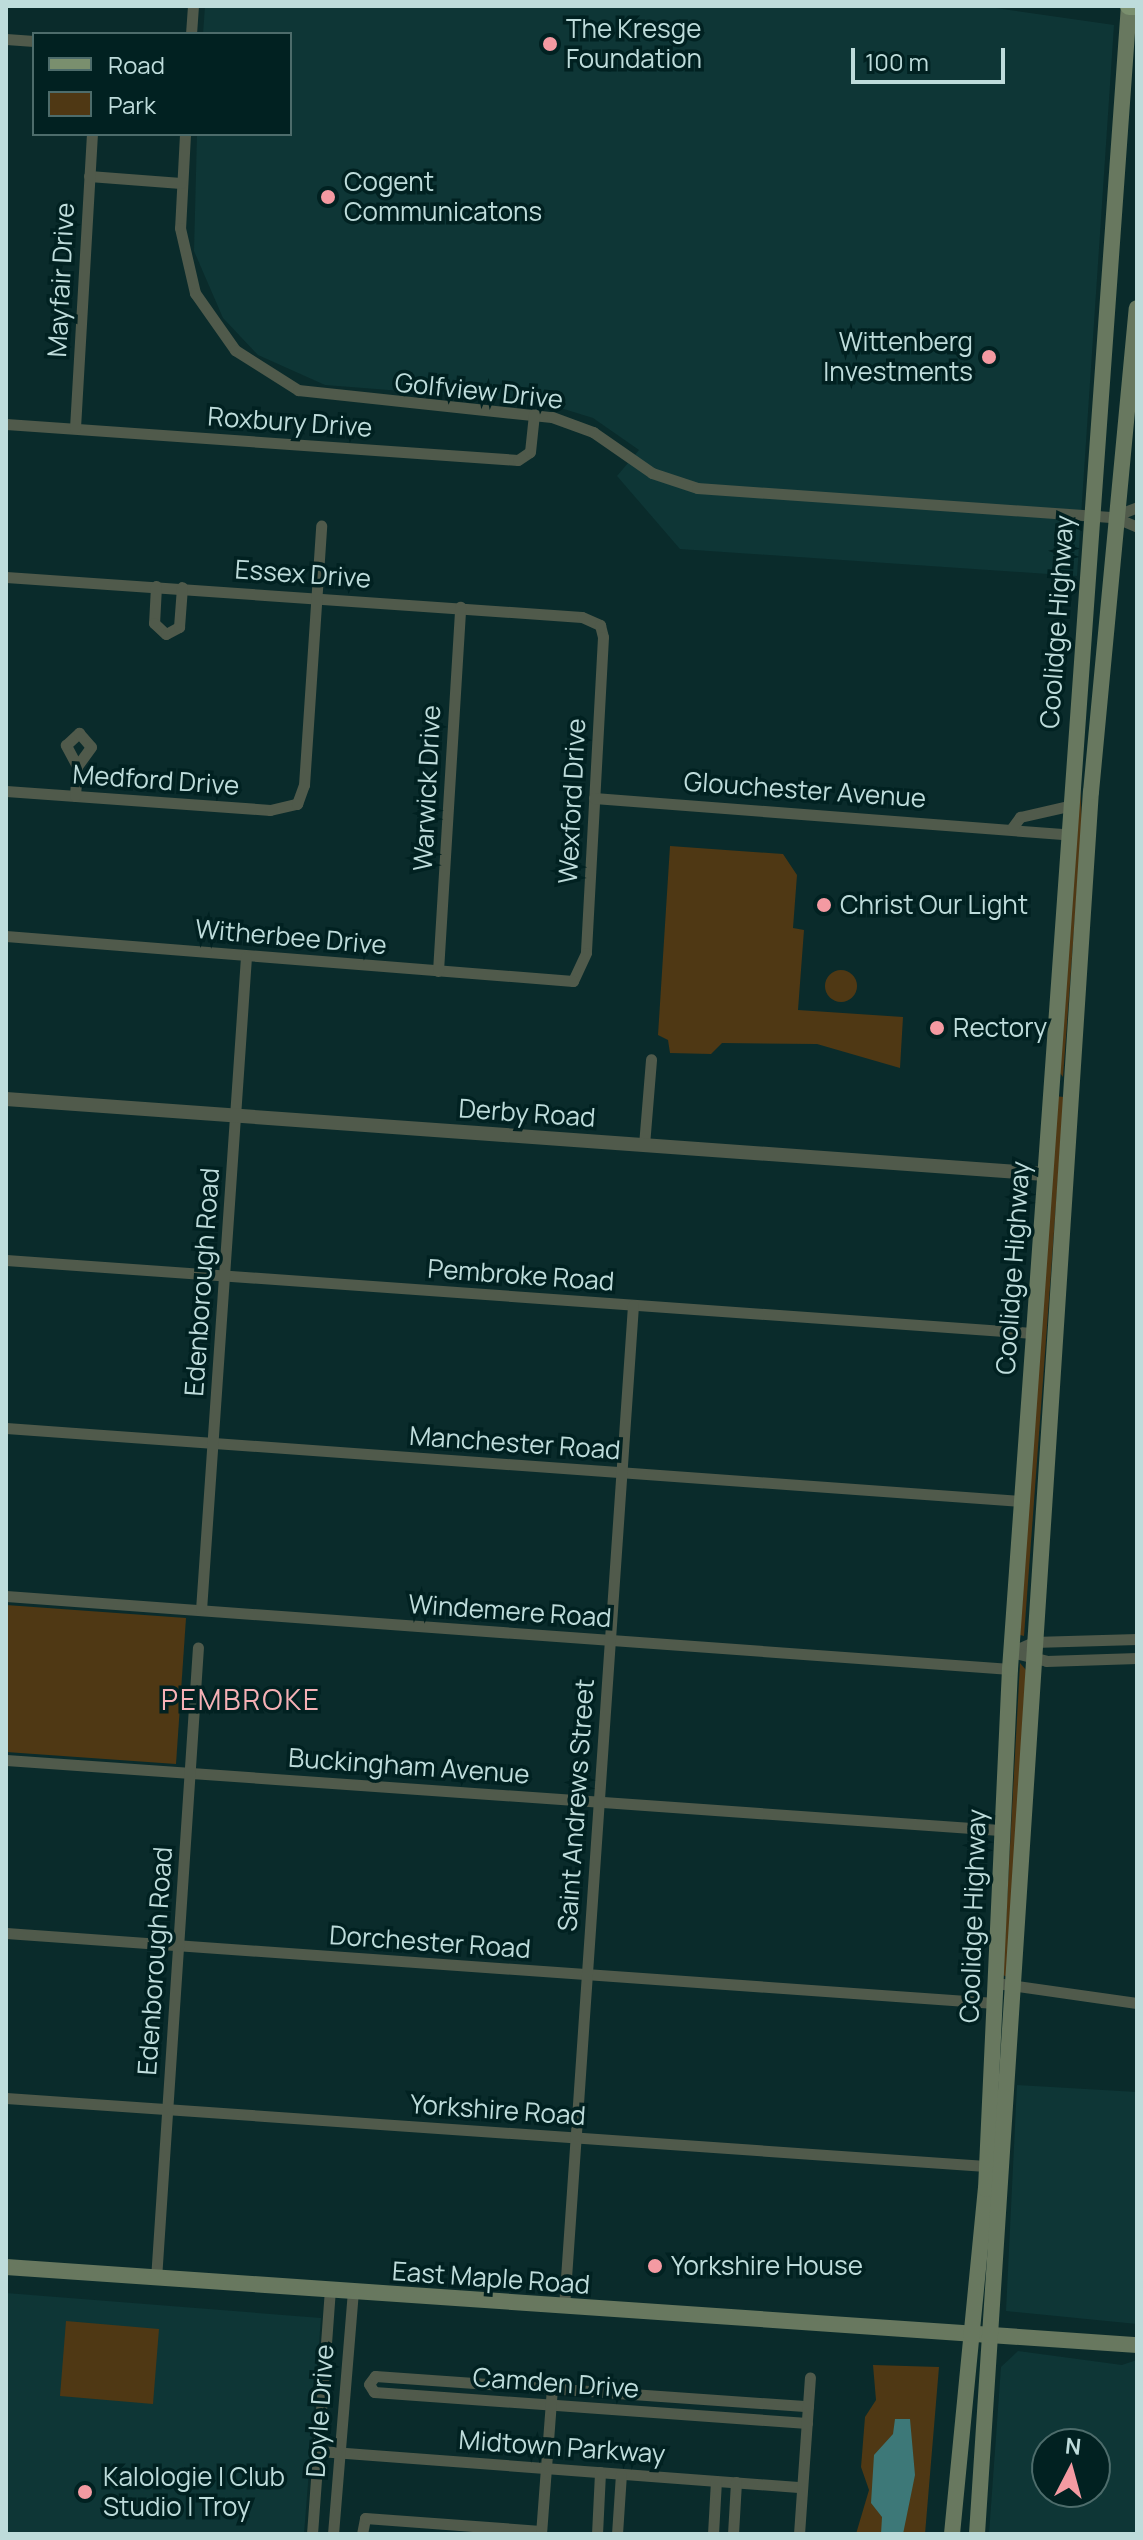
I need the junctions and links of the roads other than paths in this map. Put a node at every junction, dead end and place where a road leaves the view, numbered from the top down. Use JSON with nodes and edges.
{"nodes":[{"id":1,"x":193,"y":6,"type":"edge"},
{"id":2,"x":1129,"y":6,"type":"edge"},
{"id":3,"x":1137,"y":6,"type":"edge"},
{"id":4,"x":191,"y":32,"type":"edge"},
{"id":5,"x":6,"y":39,"type":"edge"},
{"id":6,"x":32,"y":41,"type":"edge"},
{"id":7,"x":1129,"y":115,"type":"edge"},
{"id":8,"x":92,"y":136,"type":"edge"},
{"id":9,"x":185,"y":136,"type":"edge"},
{"id":10,"x":89,"y":176,"type":"junction"},
{"id":11,"x":181,"y":183,"type":"junction"},
{"id":12,"x":1107,"y":296,"type":"junction"},
{"id":13,"x":1137,"y":309,"type":"edge"},
{"id":14,"x":534,"y":414,"type":"junction"},
{"id":15,"x":6,"y":424,"type":"edge"},
{"id":16,"x":75,"y":428,"type":"junction"},
{"id":17,"x":1137,"y":507,"type":"edge"},
{"id":18,"x":1089,"y":515,"type":"junction"},
{"id":19,"x":1114,"y":517,"type":"junction"},
{"id":20,"x":321,"y":526,"type":"dead end"},
{"id":21,"x":1137,"y":527,"type":"edge"},
{"id":22,"x":6,"y":577,"type":"edge"},
{"id":23,"x":156,"y":586,"type":"junction"},
{"id":24,"x":182,"y":587,"type":"junction"},
{"id":25,"x":316,"y":597,"type":"junction"},
{"id":26,"x":460,"y":607,"type":"junction"},
{"id":27,"x":596,"y":622,"type":"joint"},
{"id":28,"x":1076,"y":702,"type":"junction"},
{"id":29,"x":1096,"y":714,"type":"junction"},
{"id":30,"x":77,"y":766,"type":"dead end"},
{"id":31,"x":6,"y":791,"type":"edge"},
{"id":32,"x":75,"y":796,"type":"junction"},
{"id":33,"x":594,"y":798,"type":"junction"},
{"id":34,"x":1068,"y":806,"type":"junction"},
{"id":35,"x":1012,"y":828,"type":"junction"},
{"id":36,"x":1066,"y":834,"type":"junction"},
{"id":37,"x":6,"y":936,"type":"edge"},
{"id":38,"x":246,"y":957,"type":"junction"},
{"id":39,"x":438,"y":971,"type":"junction"},
{"id":40,"x":573,"y":981,"type":"joint"},
{"id":41,"x":651,"y":1059,"type":"dead end"},
{"id":42,"x":1049,"y":1077,"type":"junction"},
{"id":43,"x":1070,"y":1085,"type":"junction"},
{"id":44,"x":6,"y":1099,"type":"edge"},
{"id":45,"x":236,"y":1116,"type":"junction"},
{"id":46,"x":644,"y":1145,"type":"junction"},
{"id":47,"x":1044,"y":1174,"type":"junction"},
{"id":48,"x":6,"y":1260,"type":"edge"},
{"id":49,"x":224,"y":1276,"type":"junction"},
{"id":50,"x":633,"y":1305,"type":"junction"},
{"id":51,"x":1032,"y":1333,"type":"junction"},
{"id":52,"x":6,"y":1428,"type":"edge"},
{"id":53,"x":213,"y":1443,"type":"junction"},
{"id":54,"x":621,"y":1472,"type":"junction"},
{"id":55,"x":1021,"y":1501,"type":"junction"},
{"id":56,"x":6,"y":1596,"type":"edge"},
{"id":57,"x":201,"y":1610,"type":"junction"},
{"id":58,"x":1137,"y":1639,"type":"edge"},
{"id":59,"x":609,"y":1640,"type":"junction"},
{"id":60,"x":198,"y":1647,"type":"dead end"},
{"id":61,"x":1033,"y":1651,"type":"junction"},
{"id":62,"x":1011,"y":1652,"type":"junction"},
{"id":63,"x":1137,"y":1658,"type":"edge"},
{"id":64,"x":1010,"y":1669,"type":"junction"},
{"id":65,"x":6,"y":1760,"type":"edge"},
{"id":66,"x":188,"y":1773,"type":"junction"},
{"id":67,"x":599,"y":1802,"type":"junction"},
{"id":68,"x":1000,"y":1830,"type":"junction"},
{"id":69,"x":6,"y":1933,"type":"edge"},
{"id":70,"x":178,"y":1946,"type":"junction"},
{"id":71,"x":587,"y":1975,"type":"junction"},
{"id":72,"x":996,"y":1983,"type":"junction"},
{"id":73,"x":1017,"y":1984,"type":"junction"},
{"id":74,"x":995,"y":2003,"type":"junction"},
{"id":75,"x":1137,"y":2003,"type":"edge"},
{"id":76,"x":6,"y":2098,"type":"edge"},
{"id":77,"x":167,"y":2109,"type":"junction"},
{"id":78,"x":576,"y":2138,"type":"junction"},
{"id":79,"x":986,"y":2166,"type":"junction"},
{"id":80,"x":986,"y":2189,"type":"junction"},
{"id":81,"x":1004,"y":2190,"type":"junction"},
{"id":82,"x":6,"y":2267,"type":"edge"},
{"id":83,"x":156,"y":2279,"type":"junction"},
{"id":84,"x":330,"y":2290,"type":"junction"},
{"id":85,"x":353,"y":2292,"type":"junction"},
{"id":86,"x":564,"y":2307,"type":"junction"},
{"id":87,"x":974,"y":2335,"type":"junction"},
{"id":88,"x":993,"y":2336,"type":"junction"},
{"id":89,"x":1137,"y":2345,"type":"edge"},
{"id":90,"x":810,"y":2377,"type":"dead end"},
{"id":91,"x":455,"y":2381,"type":"junction"},
{"id":92,"x":552,"y":2388,"type":"junction"},
{"id":93,"x":655,"y":2396,"type":"junction"},
{"id":94,"x":453,"y":2397,"type":"junction"},
{"id":95,"x":551,"y":2405,"type":"junction"},
{"id":96,"x":808,"y":2406,"type":"junction"},
{"id":97,"x":654,"y":2412,"type":"junction"},
{"id":98,"x":807,"y":2423,"type":"junction"},
{"id":99,"x":319,"y":2451,"type":"junction"},
{"id":100,"x":339,"y":2453,"type":"junction"},
{"id":101,"x":546,"y":2468,"type":"junction"},
{"id":102,"x":600,"y":2472,"type":"junction"},
{"id":103,"x":621,"y":2474,"type":"junction"},
{"id":104,"x":716,"y":2481,"type":"junction"},
{"id":105,"x":736,"y":2482,"type":"junction"},
{"id":106,"x":802,"y":2487,"type":"junction"},
{"id":107,"x":445,"y":2529,"type":"edge"},
{"id":108,"x":541,"y":2533,"type":"edge"},
{"id":109,"x":312,"y":2534,"type":"edge"},
{"id":110,"x":333,"y":2534,"type":"edge"},
{"id":111,"x":362,"y":2534,"type":"edge"},
{"id":112,"x":597,"y":2534,"type":"edge"},
{"id":113,"x":617,"y":2534,"type":"edge"},
{"id":114,"x":713,"y":2534,"type":"edge"},
{"id":115,"x":733,"y":2534,"type":"edge"},
{"id":116,"x":799,"y":2534,"type":"edge"},
{"id":117,"x":954,"y":2534,"type":"edge"},
{"id":118,"x":977,"y":2534,"type":"edge"}],
"edges":[{"from":1,"to":4,"type":"street"},
{"from":2,"to":3,"type":"main road"},
{"from":2,"to":7,"type":"main road","name":"Coolidge Highway"},
{"from":5,"to":6,"type":"street"},
{"from":7,"to":12,"type":"main road","name":"Coolidge Highway"},
{"from":8,"to":10,"type":"street","name":"Mayfair Drive"},
{"from":9,"to":11,"type":"street","name":"Golfview Drive"},
{"from":10,"to":11,"type":"street"},
{"from":10,"to":16,"type":"street","name":"Mayfair Drive"},
{"from":11,"to":14,"type":"street","name":"Golfview Drive"},
{"from":12,"to":13,"type":"main road"},
{"from":12,"to":18,"type":"main road","name":"Coolidge Highway"},
{"from":13,"to":19,"type":"main road","name":"Coolidge Highway"},
{"from":14,"to":16,"type":"street","name":"Roxbury Drive"},
{"from":14,"to":18,"type":"street","name":"Golfview Drive"},
{"from":15,"to":16,"type":"street","name":"Roxbury Drive"},
{"from":17,"to":19,"type":"street"},
{"from":18,"to":19,"type":"street","name":"Golfview Drive"},
{"from":18,"to":28,"type":"main road","name":"Coolidge Highway"},
{"from":19,"to":21,"type":"street"},
{"from":19,"to":29,"type":"main road","name":"Coolidge Highway"},
{"from":20,"to":25,"type":"street"},
{"from":22,"to":23,"type":"street","name":"Essex Drive"},
{"from":23,"to":24,"type":"street","name":"Essex Drive"},
{"from":23,"to":24,"type":"street"},
{"from":24,"to":25,"type":"street","name":"Essex Drive"},
{"from":25,"to":26,"type":"street","name":"Essex Drive"},
{"from":25,"to":32,"type":"street","name":"Medford Drive"},
{"from":26,"to":27,"type":"street","name":"Essex Drive"},
{"from":26,"to":39,"type":"street","name":"Warwick Drive"},
{"from":27,"to":33,"type":"street","name":"Wexford Drive"},
{"from":28,"to":29,"type":"main road"},
{"from":28,"to":34,"type":"main road","name":"Coolidge Highway"},
{"from":29,"to":43,"type":"main road","name":"Coolidge Highway"},
{"from":30,"to":32,"type":"street"},
{"from":31,"to":32,"type":"street","name":"Medford Drive"},
{"from":33,"to":35,"type":"street","name":"Glouchester Avenue"},
{"from":33,"to":40,"type":"street","name":"Wexford Drive"},
{"from":34,"to":35,"type":"street"},
{"from":34,"to":36,"type":"main road","name":"Coolidge Highway"},
{"from":35,"to":36,"type":"street","name":"Glouchester Avenue"},
{"from":36,"to":42,"type":"main road","name":"Coolidge Highway"},
{"from":37,"to":38,"type":"street","name":"Witherbee Drive"},
{"from":38,"to":39,"type":"street","name":"Witherbee Drive"},
{"from":38,"to":45,"type":"street","name":"Edenborough Road"},
{"from":39,"to":40,"type":"street","name":"Witherbee Drive"},
{"from":41,"to":46,"type":"street"},
{"from":42,"to":43,"type":"main road"},
{"from":42,"to":47,"type":"main road","name":"Coolidge Highway"},
{"from":43,"to":61,"type":"main road","name":"Coolidge Highway"},
{"from":44,"to":45,"type":"street","name":"Derby Road"},
{"from":45,"to":46,"type":"street","name":"Derby Road"},
{"from":45,"to":49,"type":"street","name":"Edenborough Road"},
{"from":46,"to":47,"type":"street","name":"Derby Road"},
{"from":47,"to":51,"type":"main road","name":"Coolidge Highway"},
{"from":48,"to":49,"type":"street","name":"Pembroke Road"},
{"from":49,"to":50,"type":"street","name":"Pembroke Road"},
{"from":49,"to":53,"type":"street","name":"Edenborough Road"},
{"from":50,"to":51,"type":"street","name":"Pembroke Road"},
{"from":50,"to":54,"type":"street","name":"Saint Andrews Street"},
{"from":51,"to":55,"type":"main road","name":"Coolidge Highway"},
{"from":52,"to":53,"type":"street","name":"Manchester Road"},
{"from":53,"to":54,"type":"street","name":"Manchester Road"},
{"from":53,"to":57,"type":"street","name":"Edenborough Road"},
{"from":54,"to":55,"type":"street","name":"Manchester Road"},
{"from":54,"to":59,"type":"street","name":"Saint Andrews Street"},
{"from":55,"to":62,"type":"main road","name":"Coolidge Highway"},
{"from":56,"to":57,"type":"street","name":"Windemere Road"},
{"from":57,"to":59,"type":"street","name":"Windemere Road"},
{"from":58,"to":61,"type":"street"},
{"from":59,"to":64,"type":"street","name":"Windemere Road"},
{"from":59,"to":67,"type":"street","name":"Saint Andrews Street"},
{"from":60,"to":66,"type":"street","name":"Edenborough Road"},
{"from":61,"to":62,"type":"street"},
{"from":61,"to":63,"type":"street"},
{"from":61,"to":73,"type":"main road","name":"Coolidge Highway"},
{"from":62,"to":64,"type":"main road","name":"Coolidge Highway"},
{"from":64,"to":68,"type":"main road","name":"Coolidge Highway"},
{"from":65,"to":66,"type":"street","name":"Buckingham Avenue"},
{"from":66,"to":67,"type":"street","name":"Buckingham Avenue"},
{"from":66,"to":70,"type":"street","name":"Edenborough Road"},
{"from":67,"to":68,"type":"street","name":"Buckingham Avenue"},
{"from":67,"to":71,"type":"street","name":"Saint Andrews Street"},
{"from":68,"to":72,"type":"main road","name":"Coolidge Highway"},
{"from":69,"to":70,"type":"street","name":"Dorchester Road"},
{"from":70,"to":71,"type":"street","name":"Dorchester Road"},
{"from":70,"to":77,"type":"street","name":"Edenborough Road"},
{"from":71,"to":74,"type":"street","name":"Dorchester Road"},
{"from":71,"to":78,"type":"street","name":"Saint Andrews Street"},
{"from":72,"to":73,"type":"street"},
{"from":72,"to":74,"type":"main road","name":"Coolidge Highway"},
{"from":73,"to":75,"type":"street"},
{"from":73,"to":81,"type":"main road","name":"Coolidge Highway"},
{"from":74,"to":79,"type":"main road","name":"Coolidge Highway"},
{"from":76,"to":77,"type":"street","name":"Yorkshire Road"},
{"from":77,"to":78,"type":"street","name":"Yorkshire Road"},
{"from":77,"to":83,"type":"street","name":"Edenborough Road"},
{"from":78,"to":79,"type":"street","name":"Yorkshire Road"},
{"from":78,"to":86,"type":"street","name":"Saint Andrews Street"},
{"from":79,"to":80,"type":"main road","name":"Coolidge Highway"},
{"from":80,"to":81,"type":"main road"},
{"from":80,"to":87,"type":"main road","name":"Coolidge Highway"},
{"from":81,"to":88,"type":"main road","name":"Coolidge Highway"},
{"from":82,"to":83,"type":"main road","name":"East Maple Road"},
{"from":83,"to":84,"type":"main road","name":"East Maple Road"},
{"from":84,"to":85,"type":"main road","name":"East Maple Road"},
{"from":84,"to":99,"type":"street","name":"Doyle Drive"},
{"from":85,"to":86,"type":"main road","name":"East Maple Road"},
{"from":85,"to":100,"type":"street","name":"Doyle Drive"},
{"from":86,"to":87,"type":"main road","name":"East Maple Road"},
{"from":87,"to":88,"type":"main road","name":"East Maple Road"},
{"from":87,"to":117,"type":"main road","name":"Coolidge Highway"},
{"from":88,"to":89,"type":"main road","name":"East Maple Road"},
{"from":88,"to":118,"type":"main road","name":"Coolidge Highway"},
{"from":90,"to":96,"type":"street"},
{"from":91,"to":92,"type":"street","name":"Camden Drive"},
{"from":91,"to":94,"type":"street","name":"Camden Drive"},
{"from":91,"to":94,"type":"street","name":"Camden Drive"},
{"from":92,"to":93,"type":"street","name":"Camden Drive"},
{"from":92,"to":95,"type":"street"},
{"from":93,"to":96,"type":"street","name":"Camden Drive"},
{"from":93,"to":97,"type":"street","name":"Camden Drive"},
{"from":94,"to":95,"type":"street","name":"Camden Drive"},
{"from":95,"to":97,"type":"street","name":"Camden Drive"},
{"from":95,"to":101,"type":"street"},
{"from":96,"to":98,"type":"street"},
{"from":97,"to":98,"type":"street","name":"Camden Drive"},
{"from":98,"to":106,"type":"street"},
{"from":99,"to":100,"type":"street","name":"Midtown Parkway"},
{"from":99,"to":109,"type":"street","name":"Doyle Drive"},
{"from":100,"to":101,"type":"street","name":"Midtown Parkway"},
{"from":100,"to":110,"type":"street","name":"Doyle Drive"},
{"from":101,"to":102,"type":"street","name":"Midtown Parkway"},
{"from":101,"to":108,"type":"street"},
{"from":102,"to":103,"type":"street","name":"Midtown Parkway"},
{"from":102,"to":112,"type":"street"},
{"from":103,"to":104,"type":"street","name":"Midtown Parkway"},
{"from":103,"to":113,"type":"street"},
{"from":104,"to":105,"type":"street","name":"Midtown Parkway"},
{"from":104,"to":114,"type":"street"},
{"from":105,"to":106,"type":"street","name":"Midtown Parkway"},
{"from":105,"to":115,"type":"street"},
{"from":106,"to":116,"type":"street"},
{"from":107,"to":108,"type":"street"},
{"from":107,"to":111,"type":"street"}]}
